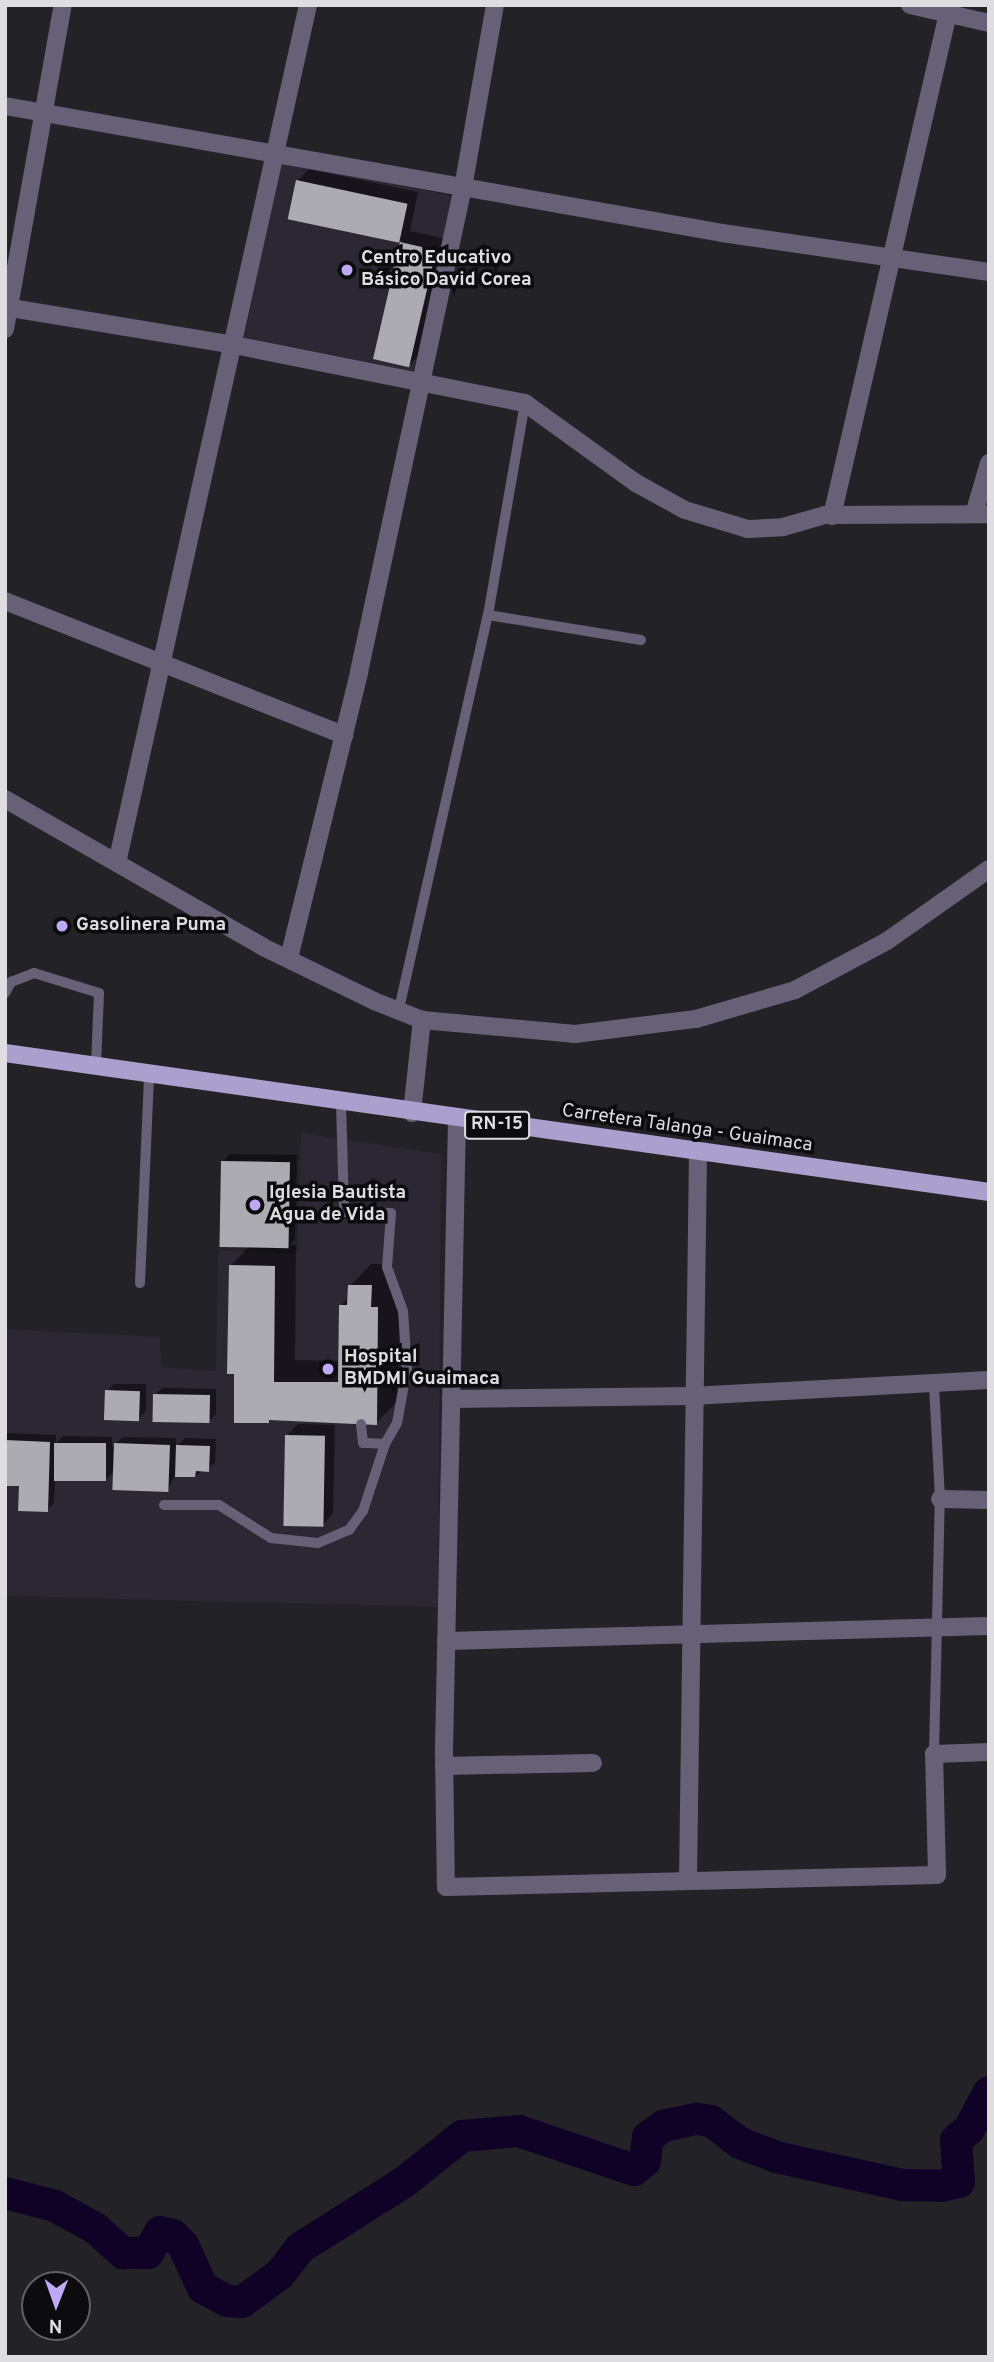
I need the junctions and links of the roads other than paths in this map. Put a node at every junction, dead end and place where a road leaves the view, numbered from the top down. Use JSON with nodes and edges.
{"nodes":[{"id":1,"x":63,"y":5,"type":"edge"},
{"id":2,"x":308,"y":5,"type":"edge"},
{"id":3,"x":495,"y":5,"type":"edge"},
{"id":4,"x":910,"y":5,"type":"edge"},
{"id":5,"x":948,"y":13,"type":"junction"},
{"id":6,"x":989,"y":23,"type":"edge"},
{"id":7,"x":5,"y":106,"type":"edge"},
{"id":8,"x":44,"y":113,"type":"junction"},
{"id":9,"x":275,"y":154,"type":"junction"},
{"id":10,"x":463,"y":188,"type":"junction"},
{"id":11,"x":890,"y":260,"type":"junction"},
{"id":12,"x":989,"y":272,"type":"edge"},
{"id":13,"x":7,"y":307,"type":"edge"},
{"id":14,"x":5,"y":329,"type":"edge"},
{"id":15,"x":234,"y":345,"type":"junction"},
{"id":16,"x":421,"y":383,"type":"junction"},
{"id":17,"x":525,"y":403,"type":"junction"},
{"id":18,"x":989,"y":463,"type":"edge"},
{"id":19,"x":982,"y":513,"type":"edge"},
{"id":20,"x":832,"y":516,"type":"junction"},
{"id":21,"x":5,"y":601,"type":"edge"},
{"id":22,"x":488,"y":615,"type":"junction"},
{"id":23,"x":641,"y":640,"type":"dead end"},
{"id":24,"x":162,"y":666,"type":"junction"},
{"id":25,"x":344,"y":735,"type":"junction"},
{"id":26,"x":5,"y":799,"type":"edge"},
{"id":27,"x":117,"y":863,"type":"junction"},
{"id":28,"x":989,"y":869,"type":"edge"},
{"id":29,"x":289,"y":958,"type":"junction"},
{"id":30,"x":5,"y":993,"type":"edge"},
{"id":31,"x":399,"y":1009,"type":"junction"},
{"id":32,"x":422,"y":1020,"type":"junction"},
{"id":33,"x":5,"y":1053,"type":"edge"},
{"id":34,"x":96,"y":1066,"type":"junction"},
{"id":35,"x":149,"y":1074,"type":"junction"},
{"id":36,"x":341,"y":1102,"type":"junction"},
{"id":37,"x":412,"y":1113,"type":"junction"},
{"id":38,"x":457,"y":1119,"type":"junction"},
{"id":39,"x":698,"y":1152,"type":"junction"},
{"id":40,"x":989,"y":1192,"type":"edge"},
{"id":41,"x":140,"y":1283,"type":"dead end"},
{"id":42,"x":989,"y":1380,"type":"edge"},
{"id":43,"x":934,"y":1383,"type":"junction"},
{"id":44,"x":692,"y":1396,"type":"junction"},
{"id":45,"x":451,"y":1399,"type":"junction"},
{"id":46,"x":361,"y":1424,"type":"dead end"},
{"id":47,"x":385,"y":1444,"type":"junction"},
{"id":48,"x":940,"y":1499,"type":"junction"},
{"id":49,"x":989,"y":1500,"type":"edge"},
{"id":50,"x":164,"y":1505,"type":"dead end"},
{"id":51,"x":989,"y":1626,"type":"edge"},
{"id":52,"x":937,"y":1627,"type":"junction"},
{"id":53,"x":691,"y":1633,"type":"junction"},
{"id":54,"x":446,"y":1641,"type":"junction"},
{"id":55,"x":989,"y":1752,"type":"edge"},
{"id":56,"x":934,"y":1754,"type":"junction"},
{"id":57,"x":593,"y":1763,"type":"dead end"},
{"id":58,"x":444,"y":1766,"type":"junction"},
{"id":59,"x":688,"y":1880,"type":"junction"}],
"edges":[{"from":1,"to":8,"type":"street"},
{"from":2,"to":9,"type":"street"},
{"from":3,"to":10,"type":"street"},
{"from":4,"to":5,"type":"street"},
{"from":5,"to":6,"type":"street"},
{"from":5,"to":11,"type":"street"},
{"from":7,"to":8,"type":"street"},
{"from":8,"to":9,"type":"street"},
{"from":8,"to":13,"type":"street"},
{"from":9,"to":10,"type":"street"},
{"from":9,"to":15,"type":"street"},
{"from":10,"to":11,"type":"street"},
{"from":10,"to":16,"type":"street"},
{"from":11,"to":12,"type":"street"},
{"from":11,"to":20,"type":"street"},
{"from":13,"to":14,"type":"street"},
{"from":13,"to":15,"type":"street"},
{"from":15,"to":16,"type":"street"},
{"from":15,"to":24,"type":"street"},
{"from":16,"to":17,"type":"street"},
{"from":16,"to":25,"type":"street"},
{"from":17,"to":20,"type":"street"},
{"from":17,"to":22,"type":"lane"},
{"from":18,"to":19,"type":"street"},
{"from":19,"to":20,"type":"street"},
{"from":21,"to":24,"type":"street"},
{"from":22,"to":23,"type":"lane"},
{"from":22,"to":31,"type":"lane"},
{"from":24,"to":25,"type":"street"},
{"from":24,"to":27,"type":"street"},
{"from":25,"to":29,"type":"street"},
{"from":26,"to":27,"type":"street"},
{"from":27,"to":29,"type":"street"},
{"from":28,"to":32,"type":"street"},
{"from":29,"to":31,"type":"street"},
{"from":30,"to":34,"type":"lane"},
{"from":31,"to":32,"type":"street"},
{"from":32,"to":37,"type":"street"},
{"from":33,"to":34,"type":"main road","name":"Carretera Talanga - Guaimaca","number":"RN-15"},
{"from":34,"to":35,"type":"main road","name":"Carretera Talanga - Guaimaca","number":"RN-15"},
{"from":35,"to":36,"type":"main road","name":"Carretera Talanga - Guaimaca","number":"RN-15"},
{"from":35,"to":41,"type":"lane"},
{"from":36,"to":37,"type":"main road","name":"Carretera Talanga - Guaimaca","number":"RN-15"},
{"from":36,"to":47,"type":"lane"},
{"from":37,"to":38,"type":"main road","name":"Carretera Talanga - Guaimaca","number":"RN-15"},
{"from":38,"to":39,"type":"main road","name":"Carretera Talanga - Guaimaca","number":"RN-15"},
{"from":38,"to":45,"type":"street"},
{"from":39,"to":40,"type":"main road","name":"Carretera Talanga - Guaimaca","number":"RN-15"},
{"from":39,"to":44,"type":"street"},
{"from":42,"to":43,"type":"street"},
{"from":43,"to":44,"type":"street"},
{"from":43,"to":48,"type":"lane"},
{"from":44,"to":45,"type":"street"},
{"from":44,"to":53,"type":"street"},
{"from":45,"to":54,"type":"street"},
{"from":46,"to":47,"type":"lane"},
{"from":47,"to":50,"type":"lane"},
{"from":48,"to":49,"type":"street"},
{"from":48,"to":52,"type":"lane"},
{"from":51,"to":52,"type":"street"},
{"from":52,"to":53,"type":"street"},
{"from":52,"to":56,"type":"lane"},
{"from":53,"to":54,"type":"street"},
{"from":53,"to":59,"type":"street"},
{"from":54,"to":58,"type":"street"},
{"from":55,"to":56,"type":"street"},
{"from":56,"to":59,"type":"street"},
{"from":57,"to":58,"type":"street"},
{"from":58,"to":59,"type":"street"}]}
